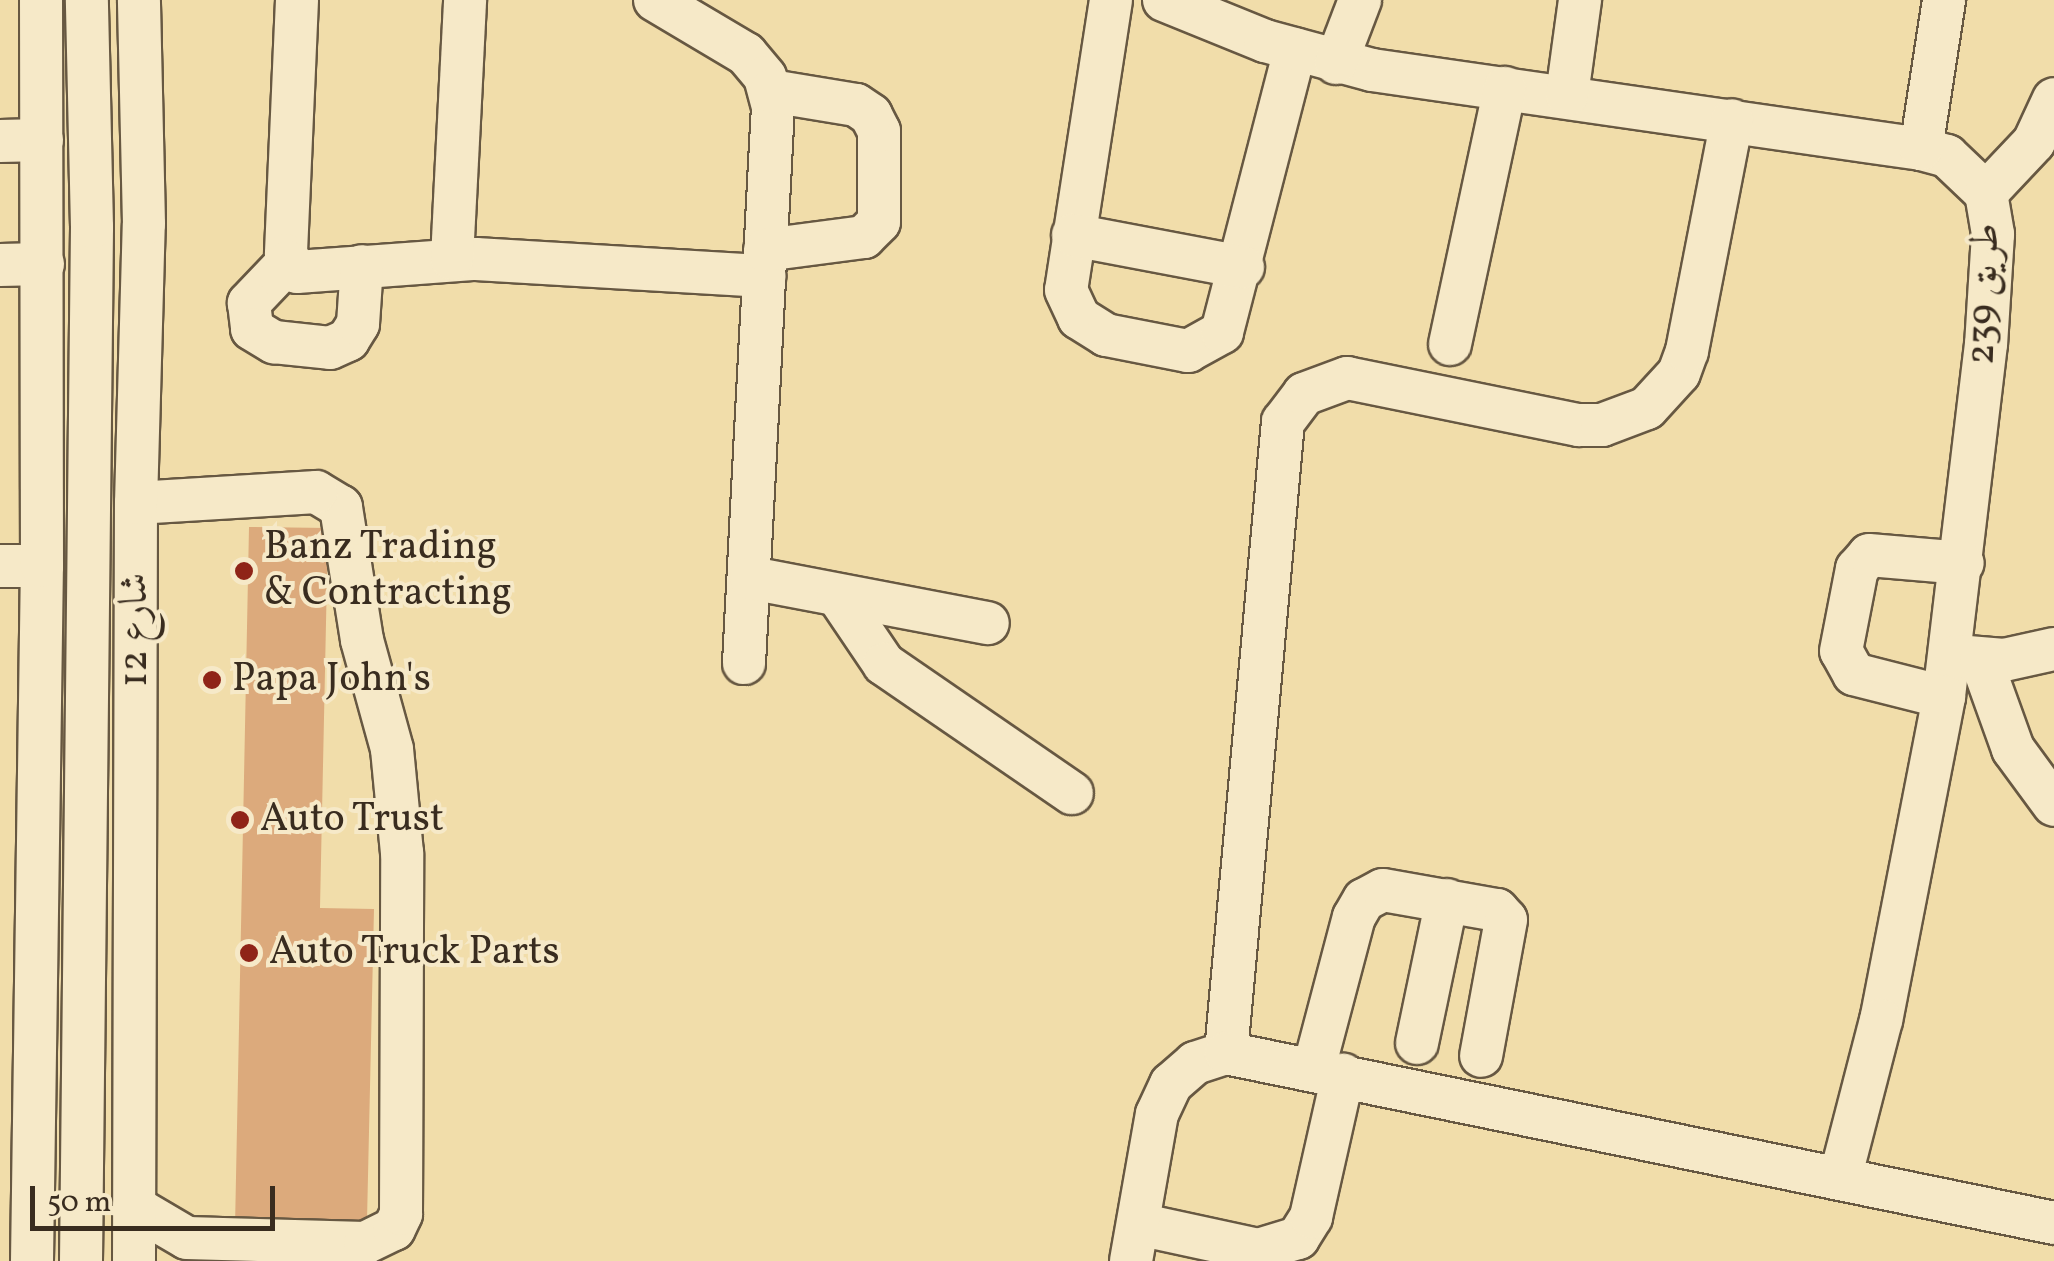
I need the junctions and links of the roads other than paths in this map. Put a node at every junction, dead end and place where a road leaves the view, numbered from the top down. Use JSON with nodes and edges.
{"nodes":[{"id":1,"x":40,"y":0,"type":"edge"},
{"id":2,"x":86,"y":0,"type":"edge"},
{"id":3,"x":139,"y":0,"type":"edge"},
{"id":4,"x":297,"y":0,"type":"edge"},
{"id":5,"x":466,"y":0,"type":"edge"},
{"id":6,"x":655,"y":0,"type":"edge"},
{"id":7,"x":1112,"y":0,"type":"edge"},
{"id":8,"x":1164,"y":0,"type":"edge"},
{"id":9,"x":1360,"y":0,"type":"edge"},
{"id":10,"x":1580,"y":0,"type":"edge"},
{"id":11,"x":1944,"y":0,"type":"edge"},
{"id":12,"x":1295,"y":49,"type":"junction"},
{"id":13,"x":1336,"y":63,"type":"junction"},
{"id":14,"x":1505,"y":88,"type":"junction"},
{"id":15,"x":771,"y":91,"type":"junction"},
{"id":16,"x":1567,"y":96,"type":"junction"},
{"id":17,"x":2054,"y":99,"type":"edge"},
{"id":18,"x":1732,"y":120,"type":"junction"},
{"id":19,"x":42,"y":140,"type":"junction"},
{"id":20,"x":0,"y":141,"type":"edge"},
{"id":21,"x":1921,"y":149,"type":"junction"},
{"id":22,"x":2018,"y":173,"type":"edge"},
{"id":23,"x":1073,"y":235,"type":"junction"},
{"id":24,"x":452,"y":260,"type":"junction"},
{"id":25,"x":288,"y":262,"type":"junction"},
{"id":26,"x":764,"y":263,"type":"junction"},
{"id":27,"x":42,"y":264,"type":"junction"},
{"id":28,"x":0,"y":265,"type":"edge"},
{"id":29,"x":362,"y":266,"type":"junction"},
{"id":30,"x":1243,"y":267,"type":"junction"},
{"id":31,"x":1450,"y":344,"type":"dead end"},
{"id":32,"x":136,"y":504,"type":"junction"},
{"id":33,"x":1963,"y":562,"type":"junction"},
{"id":34,"x":0,"y":566,"type":"edge"},
{"id":35,"x":42,"y":566,"type":"junction"},
{"id":36,"x":752,"y":578,"type":"junction"},
{"id":37,"x":838,"y":596,"type":"junction"},
{"id":38,"x":988,"y":623,"type":"dead end"},
{"id":39,"x":2054,"y":650,"type":"edge"},
{"id":40,"x":1966,"y":658,"type":"junction"},
{"id":41,"x":744,"y":663,"type":"dead end"},
{"id":42,"x":1944,"y":697,"type":"junction"},
{"id":43,"x":1072,"y":793,"type":"dead end"},
{"id":44,"x":2054,"y":805,"type":"edge"},
{"id":45,"x":1447,"y":900,"type":"junction"},
{"id":46,"x":1416,"y":1042,"type":"dead end"},
{"id":47,"x":1226,"y":1053,"type":"junction"},
{"id":48,"x":1480,"y":1056,"type":"dead end"},
{"id":49,"x":1328,"y":1072,"type":"junction"},
{"id":50,"x":16,"y":1117,"type":"edge"},
{"id":51,"x":1840,"y":1178,"type":"junction"},
{"id":52,"x":134,"y":1207,"type":"junction"},
{"id":53,"x":2054,"y":1224,"type":"edge"},
{"id":54,"x":1135,"y":1242,"type":"edge"},
{"id":55,"x":1239,"y":1253,"type":"edge"},
{"id":56,"x":32,"y":1261,"type":"edge"},
{"id":57,"x":81,"y":1261,"type":"edge"},
{"id":58,"x":134,"y":1261,"type":"edge"}],
"edges":[{"from":1,"to":19,"type":"street"},
{"from":2,"to":57,"type":"street","name":"شارع 12"},
{"from":3,"to":32,"type":"street","name":"شارع 12"},
{"from":4,"to":25,"type":"street"},
{"from":5,"to":24,"type":"street"},
{"from":6,"to":15,"type":"street"},
{"from":7,"to":23,"type":"street"},
{"from":8,"to":12,"type":"street","name":"طريق 239"},
{"from":9,"to":13,"type":"street"},
{"from":10,"to":16,"type":"street"},
{"from":11,"to":21,"type":"street"},
{"from":12,"to":13,"type":"street","name":"طريق 239"},
{"from":12,"to":30,"type":"street"},
{"from":13,"to":14,"type":"street","name":"طريق 239"},
{"from":14,"to":16,"type":"street","name":"طريق 239"},
{"from":14,"to":31,"type":"street"},
{"from":15,"to":26,"type":"street"},
{"from":15,"to":26,"type":"street"},
{"from":16,"to":18,"type":"street","name":"طريق 239"},
{"from":17,"to":22,"type":"street"},
{"from":18,"to":21,"type":"street","name":"طريق 239"},
{"from":18,"to":47,"type":"street"},
{"from":19,"to":20,"type":"street"},
{"from":19,"to":27,"type":"street"},
{"from":21,"to":22,"type":"street","name":"طريق 239"},
{"from":22,"to":33,"type":"street","name":"طريق 239"},
{"from":23,"to":30,"type":"street"},
{"from":23,"to":30,"type":"street"},
{"from":24,"to":26,"type":"street"},
{"from":24,"to":29,"type":"street"},
{"from":25,"to":29,"type":"street"},
{"from":25,"to":29,"type":"street"},
{"from":26,"to":36,"type":"street"},
{"from":27,"to":28,"type":"street"},
{"from":27,"to":35,"type":"street"},
{"from":32,"to":52,"type":"street","name":"شارع 12"},
{"from":32,"to":52,"type":"street"},
{"from":33,"to":40,"type":"street","name":"طريق 239"},
{"from":33,"to":42,"type":"street"},
{"from":34,"to":35,"type":"street"},
{"from":35,"to":50,"type":"street"},
{"from":36,"to":37,"type":"street"},
{"from":36,"to":41,"type":"street"},
{"from":37,"to":38,"type":"street"},
{"from":37,"to":43,"type":"street"},
{"from":39,"to":40,"type":"street"},
{"from":40,"to":42,"type":"street","name":"طريق 239"},
{"from":40,"to":44,"type":"street"},
{"from":42,"to":51,"type":"street","name":"طريق 239"},
{"from":45,"to":46,"type":"street"},
{"from":45,"to":48,"type":"street"},
{"from":45,"to":49,"type":"street"},
{"from":47,"to":49,"type":"street"},
{"from":47,"to":54,"type":"street"},
{"from":49,"to":51,"type":"street"},
{"from":49,"to":55,"type":"street"},
{"from":50,"to":56,"type":"street"},
{"from":51,"to":53,"type":"street"},
{"from":52,"to":58,"type":"street","name":"شارع 12"},
{"from":54,"to":55,"type":"street"}]}
